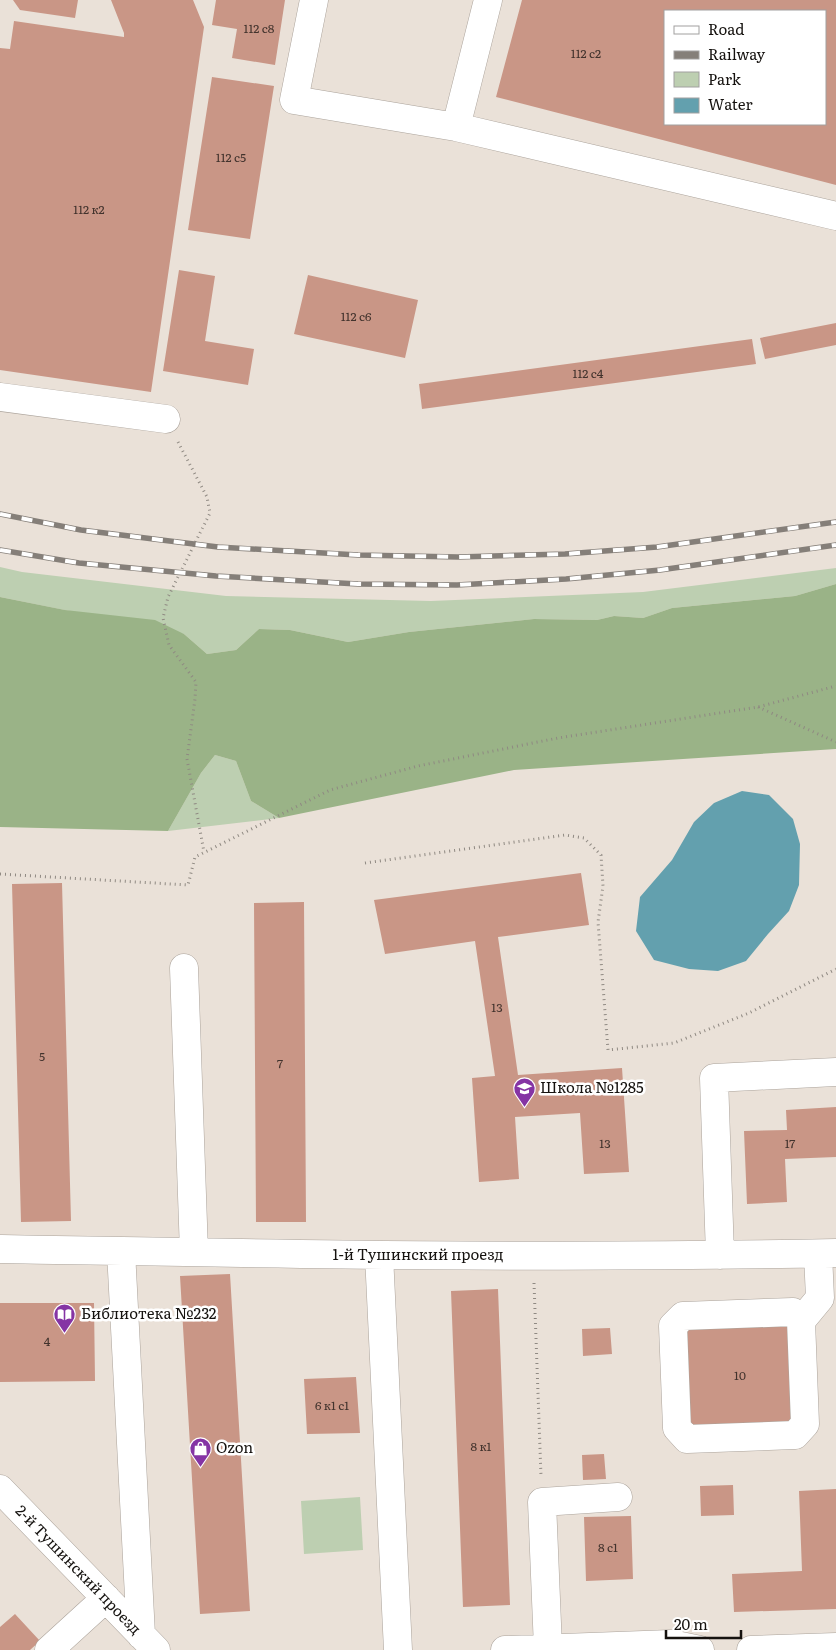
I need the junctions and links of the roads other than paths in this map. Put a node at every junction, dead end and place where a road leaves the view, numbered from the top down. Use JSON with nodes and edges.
{"nodes":[{"id":1,"x":314,"y":0,"type":"edge"},
{"id":2,"x":488,"y":0,"type":"edge"},
{"id":3,"x":456,"y":127,"type":"junction"},
{"id":4,"x":836,"y":216,"type":"edge"},
{"id":5,"x":0,"y":397,"type":"edge"},
{"id":6,"x":166,"y":419,"type":"road end"},
{"id":7,"x":184,"y":968,"type":"dead end"},
{"id":8,"x":836,"y":1072,"type":"edge"},
{"id":9,"x":0,"y":1249,"type":"edge"},
{"id":10,"x":121,"y":1251,"type":"junction"},
{"id":11,"x":194,"y":1252,"type":"junction"},
{"id":12,"x":827,"y":1253,"type":"edge"},
{"id":13,"x":378,"y":1255,"type":"junction"},
{"id":14,"x":720,"y":1255,"type":"junction"},
{"id":15,"x":801,"y":1321,"type":"junction"},
{"id":16,"x":0,"y":1489,"type":"edge"},
{"id":17,"x":618,"y":1497,"type":"dead end"},
{"id":18,"x":106,"y":1598,"type":"junction"},
{"id":19,"x":149,"y":1642,"type":"edge"},
{"id":20,"x":836,"y":1647,"type":"edge"},
{"id":21,"x":548,"y":1648,"type":"junction"},
{"id":22,"x":49,"y":1650,"type":"edge"},
{"id":23,"x":398,"y":1650,"type":"edge"},
{"id":24,"x":505,"y":1650,"type":"edge"},
{"id":25,"x":700,"y":1650,"type":"edge"},
{"id":26,"x":751,"y":1650,"type":"edge"}],
"edges":[{"from":1,"to":3,"type":"street"},
{"from":2,"to":3,"type":"street"},
{"from":3,"to":4,"type":"street"},
{"from":5,"to":6,"type":"street"},
{"from":7,"to":11,"type":"street"},
{"from":8,"to":14,"type":"street"},
{"from":9,"to":10,"type":"street","name":"1-й Тушинский проезд"},
{"from":10,"to":11,"type":"street","name":"1-й Тушинский проезд"},
{"from":10,"to":19,"type":"street"},
{"from":11,"to":13,"type":"street","name":"1-й Тушинский проезд"},
{"from":12,"to":14,"type":"street","name":"1-й Тушинский проезд"},
{"from":12,"to":15,"type":"street"},
{"from":13,"to":14,"type":"street","name":"1-й Тушинский проезд"},
{"from":13,"to":23,"type":"street"},
{"from":15,"to":15,"type":"street"},
{"from":16,"to":18,"type":"street","name":"2-й Тушинский проезд"},
{"from":17,"to":21,"type":"street"},
{"from":18,"to":19,"type":"street","name":"2-й Тушинский проезд"},
{"from":18,"to":22,"type":"street"},
{"from":20,"to":26,"type":"street"},
{"from":21,"to":24,"type":"street"},
{"from":21,"to":25,"type":"street"}]}
